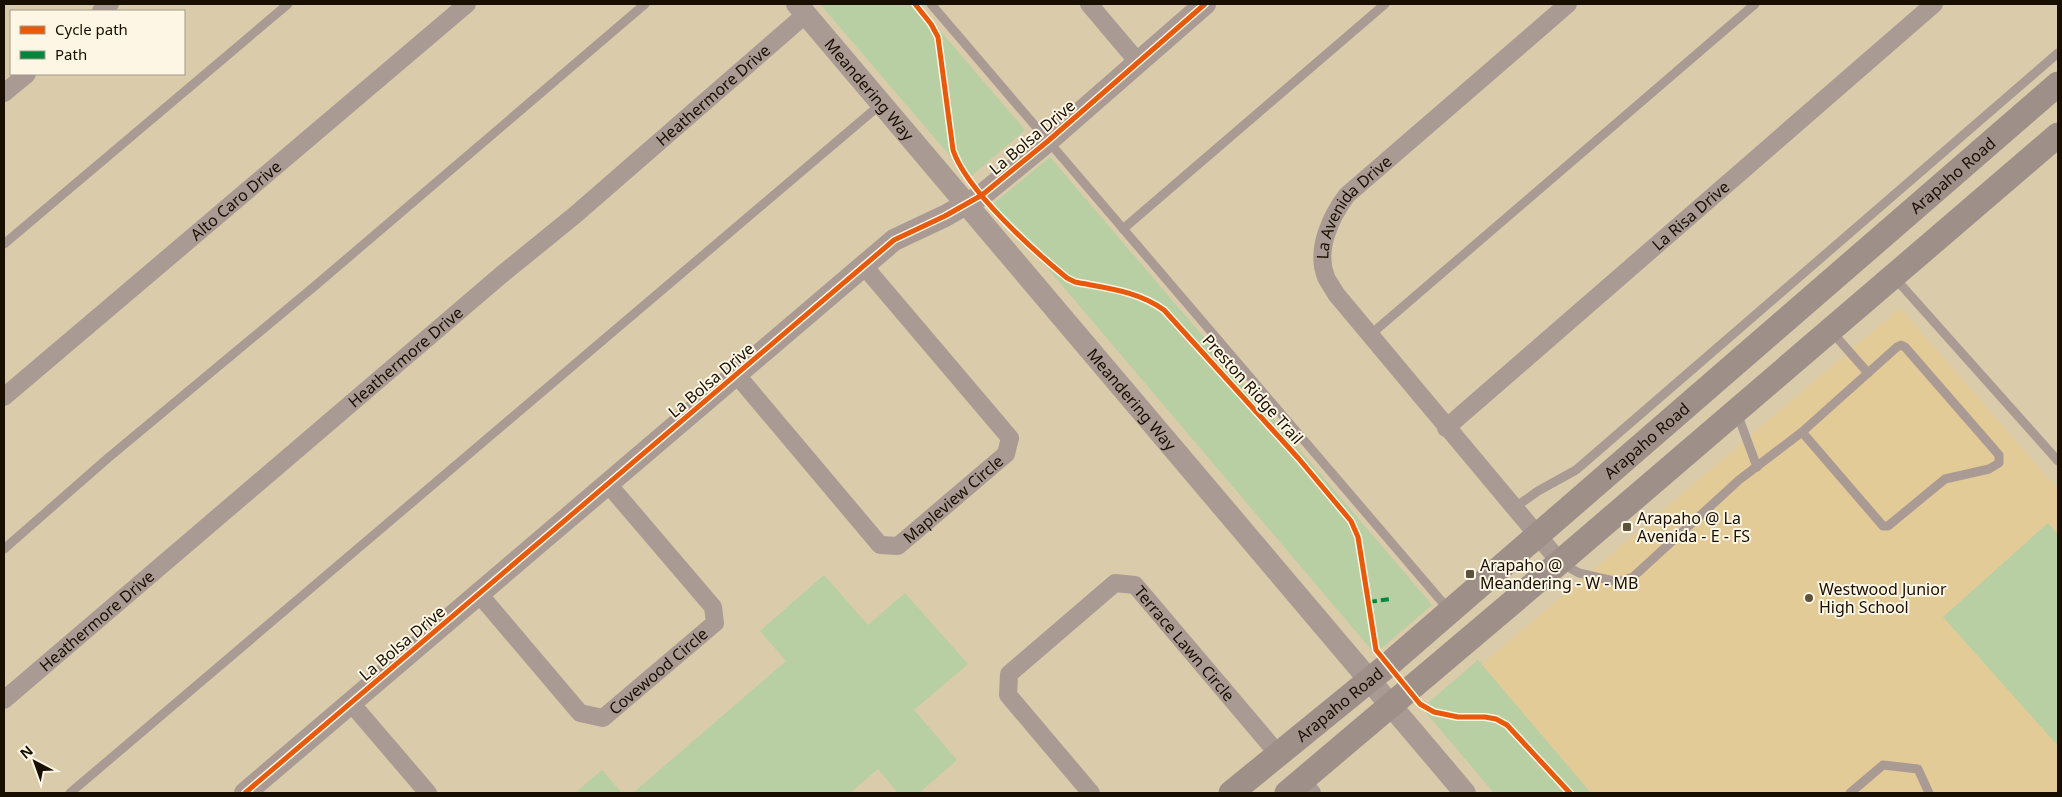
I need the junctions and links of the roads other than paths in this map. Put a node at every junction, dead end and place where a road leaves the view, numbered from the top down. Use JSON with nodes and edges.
{"nodes":[{"id":1,"x":288,"y":4,"type":"edge"},
{"id":2,"x":467,"y":4,"type":"edge"},
{"id":3,"x":645,"y":4,"type":"edge"},
{"id":4,"x":931,"y":4,"type":"edge"},
{"id":5,"x":1089,"y":4,"type":"edge"},
{"id":6,"x":1205,"y":4,"type":"edge"},
{"id":7,"x":1385,"y":4,"type":"edge"},
{"id":8,"x":1568,"y":4,"type":"edge"},
{"id":9,"x":1755,"y":4,"type":"edge"},
{"id":10,"x":1934,"y":4,"type":"edge"},
{"id":11,"x":801,"y":9,"type":"edge"},
{"id":12,"x":2058,"y":53,"type":"edge"},
{"id":13,"x":1138,"y":62,"type":"junction"},
{"id":14,"x":26,"y":75,"type":"edge"},
{"id":15,"x":2058,"y":84,"type":"edge"},
{"id":16,"x":4,"y":93,"type":"edge"},
{"id":17,"x":881,"y":104,"type":"junction"},
{"id":18,"x":2058,"y":135,"type":"edge"},
{"id":19,"x":1048,"y":141,"type":"junction"},
{"id":20,"x":965,"y":204,"type":"junction"},
{"id":21,"x":1123,"y":228,"type":"junction"},
{"id":22,"x":4,"y":244,"type":"edge"},
{"id":23,"x":1871,"y":246,"type":"junction"},
{"id":24,"x":864,"y":266,"type":"junction"},
{"id":25,"x":1894,"y":277,"type":"junction"},
{"id":26,"x":1830,"y":331,"type":"junction"},
{"id":27,"x":1370,"y":335,"type":"junction"},
{"id":28,"x":1868,"y":373,"type":"junction"},
{"id":29,"x":736,"y":374,"type":"junction"},
{"id":30,"x":4,"y":397,"type":"edge"},
{"id":31,"x":1736,"y":412,"type":"junction"},
{"id":32,"x":1446,"y":428,"type":"junction"},
{"id":33,"x":1802,"y":432,"type":"junction"},
{"id":34,"x":2058,"y":461,"type":"edge"},
{"id":35,"x":1757,"y":467,"type":"junction"},
{"id":36,"x":608,"y":484,"type":"junction"},
{"id":37,"x":1514,"y":508,"type":"junction"},
{"id":38,"x":1537,"y":536,"type":"junction"},
{"id":39,"x":4,"y":549,"type":"edge"},
{"id":40,"x":1560,"y":562,"type":"junction"},
{"id":41,"x":479,"y":594,"type":"junction"},
{"id":42,"x":1451,"y":612,"type":"junction"},
{"id":43,"x":1370,"y":681,"type":"junction"},
{"id":44,"x":4,"y":700,"type":"edge"},
{"id":45,"x":351,"y":703,"type":"junction"},
{"id":46,"x":1391,"y":705,"type":"junction"},
{"id":47,"x":1280,"y":755,"type":"junction"},
{"id":48,"x":1300,"y":789,"type":"edge"},
{"id":49,"x":70,"y":793,"type":"edge"},
{"id":50,"x":245,"y":793,"type":"edge"},
{"id":51,"x":428,"y":793,"type":"edge"},
{"id":52,"x":1091,"y":793,"type":"edge"},
{"id":53,"x":1231,"y":793,"type":"edge"},
{"id":54,"x":1465,"y":793,"type":"edge"},
{"id":55,"x":1850,"y":793,"type":"edge"},
{"id":56,"x":1929,"y":793,"type":"edge"}],
"edges":[{"from":1,"to":22,"type":"lane"},
{"from":2,"to":30,"type":"street","name":"Alto Caro Drive"},
{"from":3,"to":39,"type":"lane"},
{"from":4,"to":19,"type":"lane"},
{"from":5,"to":13,"type":"street"},
{"from":6,"to":13,"type":"street","name":"La Bolsa Drive"},
{"from":7,"to":21,"type":"lane"},
{"from":8,"to":27,"type":"street","name":"La Avenida Drive"},
{"from":9,"to":27,"type":"lane"},
{"from":10,"to":32,"type":"street","name":"La Risa Drive"},
{"from":11,"to":17,"type":"street","name":"Meandering Way"},
{"from":11,"to":44,"type":"street","name":"Heathermore Drive"},
{"from":12,"to":37,"type":"lane"},
{"from":13,"to":19,"type":"street","name":"La Bolsa Drive"},
{"from":14,"to":16,"type":"street"},
{"from":15,"to":23,"type":"main road","name":"Arapaho Road"},
{"from":17,"to":20,"type":"street","name":"Meandering Way"},
{"from":17,"to":49,"type":"lane"},
{"from":18,"to":25,"type":"main road","name":"Arapaho Road"},
{"from":19,"to":20,"type":"street","name":"La Bolsa Drive"},
{"from":19,"to":21,"type":"lane"},
{"from":20,"to":24,"type":"street","name":"La Bolsa Drive"},
{"from":20,"to":43,"type":"street","name":"Meandering Way"},
{"from":21,"to":42,"type":"lane"},
{"from":23,"to":25,"type":"main road"},
{"from":23,"to":38,"type":"main road","name":"Arapaho Road"},
{"from":24,"to":29,"type":"street","name":"La Bolsa Drive"},
{"from":24,"to":29,"type":"street","name":"Mapleview Circle"},
{"from":25,"to":26,"type":"main road","name":"Arapaho Road"},
{"from":25,"to":34,"type":"lane"},
{"from":26,"to":28,"type":"lane"},
{"from":26,"to":31,"type":"main road","name":"Arapaho Road"},
{"from":27,"to":32,"type":"street","name":"La Avenida Drive"},
{"from":28,"to":33,"type":"lane"},
{"from":28,"to":33,"type":"lane"},
{"from":29,"to":36,"type":"street","name":"La Bolsa Drive"},
{"from":31,"to":35,"type":"lane"},
{"from":31,"to":40,"type":"main road","name":"Arapaho Road"},
{"from":32,"to":37,"type":"street","name":"La Avenida Drive"},
{"from":33,"to":35,"type":"lane"},
{"from":35,"to":40,"type":"lane"},
{"from":36,"to":41,"type":"street","name":"La Bolsa Drive"},
{"from":36,"to":41,"type":"street","name":"Covewood Circle"},
{"from":37,"to":38,"type":"street","name":"La Avenida Drive"},
{"from":38,"to":40,"type":"street","name":"La Avenida Drive"},
{"from":38,"to":42,"type":"main road","name":"Arapaho Road"},
{"from":40,"to":46,"type":"main road","name":"Arapaho Road"},
{"from":41,"to":45,"type":"street","name":"La Bolsa Drive"},
{"from":42,"to":43,"type":"main road","name":"Arapaho Road"},
{"from":43,"to":46,"type":"street","name":"Meandering Way"},
{"from":43,"to":47,"type":"main road","name":"Arapaho Road"},
{"from":45,"to":50,"type":"street","name":"La Bolsa Drive"},
{"from":45,"to":51,"type":"street"},
{"from":46,"to":48,"type":"main road","name":"Arapaho Road"},
{"from":46,"to":54,"type":"street","name":"Meandering Way"},
{"from":47,"to":52,"type":"street","name":"Terrace Lawn Circle"},
{"from":47,"to":53,"type":"main road","name":"Arapaho Road"},
{"from":55,"to":56,"type":"lane"}]}
